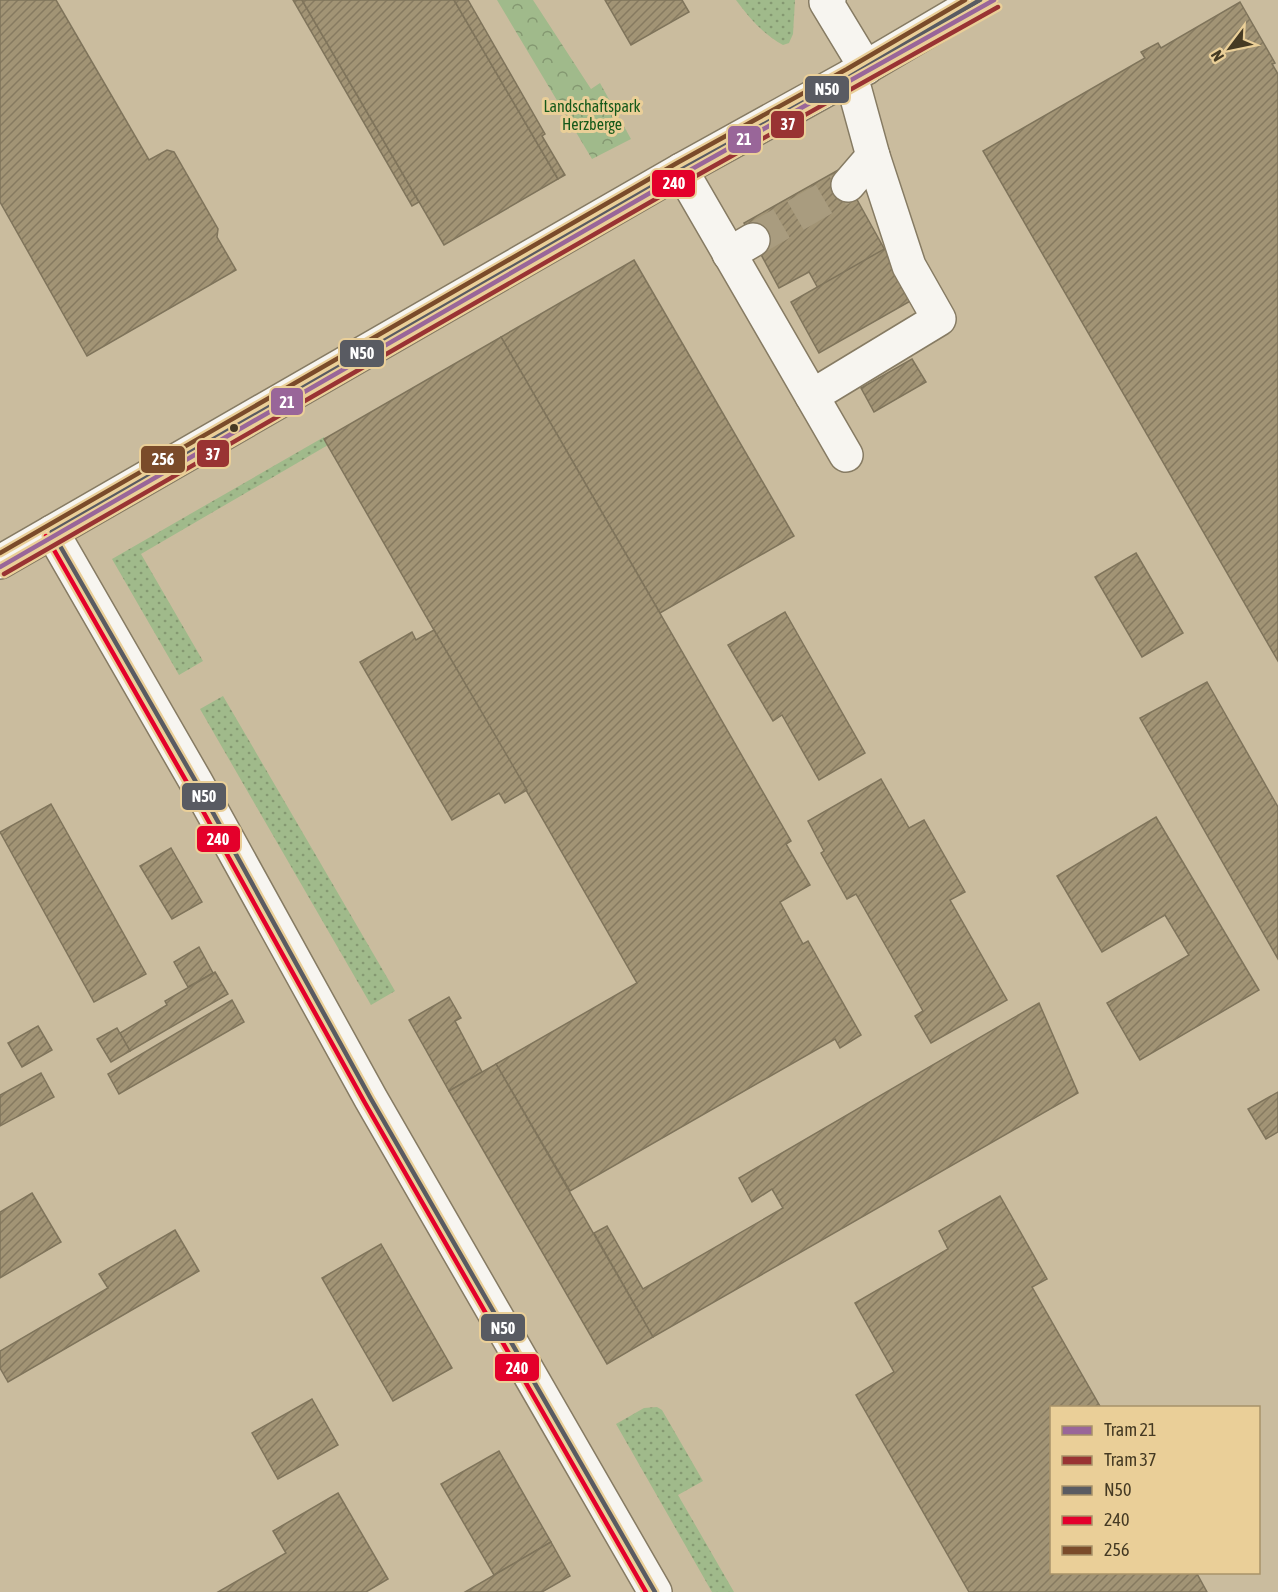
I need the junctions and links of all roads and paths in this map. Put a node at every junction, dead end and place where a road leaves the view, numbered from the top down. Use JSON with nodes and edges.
{"nodes":[{"id":1,"x":829,"y":0,"type":"edge"},
{"id":2,"x":980,"y":0,"type":"edge"},
{"id":3,"x":859,"y":72,"type":"junction"},
{"id":4,"x":873,"y":156,"type":"junction"},
{"id":5,"x":681,"y":170,"type":"junction"},
{"id":6,"x":848,"y":185,"type":"tunnel mouth"},
{"id":7,"x":812,"y":396,"type":"junction"},
{"id":8,"x":846,"y":455,"type":"dead end"},
{"id":9,"x":52,"y":532,"type":"junction"},
{"id":10,"x":0,"y":562,"type":"edge"},
{"id":11,"x":655,"y":1592,"type":"edge"}],
"edges":[{"from":1,"to":3,"type":"street"},
{"from":2,"to":3,"type":"street"},
{"from":3,"to":4,"type":"street"},
{"from":3,"to":5,"type":"street"},
{"from":4,"to":6,"type":"street"},
{"from":4,"to":7,"type":"street"},
{"from":5,"to":7,"type":"street"},
{"from":5,"to":9,"type":"street"},
{"from":7,"to":8,"type":"street"},
{"from":9,"to":10,"type":"street"},
{"from":9,"to":11,"type":"street"}]}
